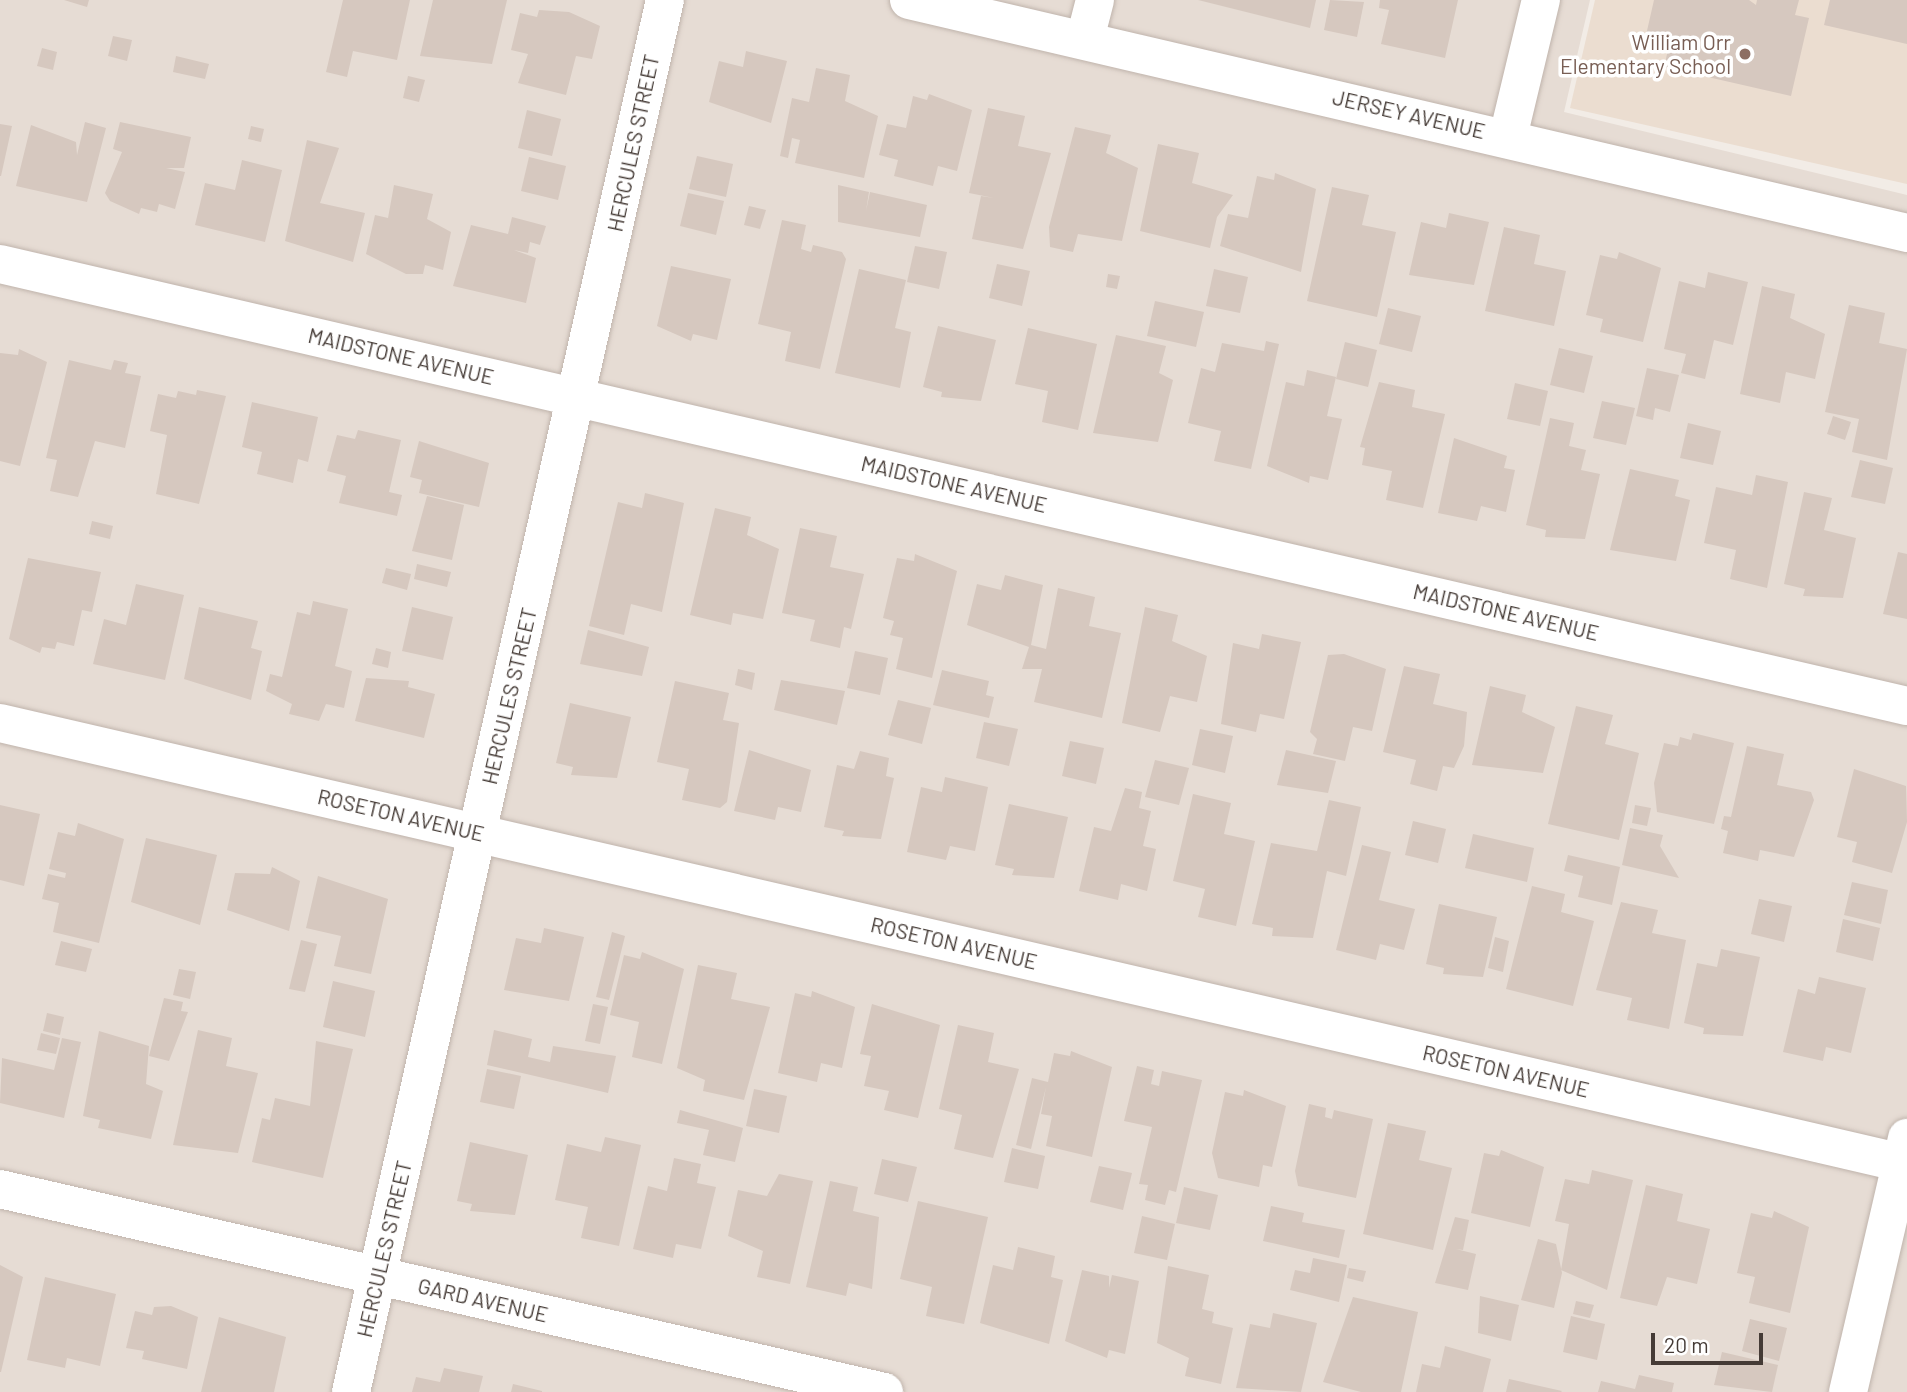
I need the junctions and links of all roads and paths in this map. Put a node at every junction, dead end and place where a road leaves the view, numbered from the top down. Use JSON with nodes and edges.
{"nodes":[{"id":1,"x":665,"y":0,"type":"edge"},
{"id":2,"x":909,"y":0,"type":"edge"},
{"id":3,"x":1095,"y":0,"type":"edge"},
{"id":4,"x":1541,"y":0,"type":"edge"},
{"id":5,"x":1085,"y":40,"type":"junction"},
{"id":6,"x":1508,"y":137,"type":"junction"},
{"id":7,"x":1907,"y":233,"type":"edge"},
{"id":8,"x":0,"y":264,"type":"edge"},
{"id":9,"x":577,"y":396,"type":"junction"},
{"id":10,"x":1907,"y":706,"type":"edge"},
{"id":11,"x":0,"y":723,"type":"edge"},
{"id":12,"x":478,"y":833,"type":"junction"},
{"id":13,"x":1905,"y":1154,"type":"edge"},
{"id":14,"x":0,"y":1189,"type":"edge"},
{"id":15,"x":379,"y":1276,"type":"junction"},
{"id":16,"x":351,"y":1392,"type":"edge"},
{"id":17,"x":884,"y":1392,"type":"edge"},
{"id":18,"x":1848,"y":1392,"type":"edge"}],
"edges":[{"from":1,"to":9,"type":"street","name":"HERCULES STREET"},
{"from":2,"to":5,"type":"street","name":"JERSEY AVENUE"},
{"from":3,"to":5,"type":"street"},
{"from":4,"to":6,"type":"street"},
{"from":5,"to":6,"type":"street","name":"JERSEY AVENUE"},
{"from":6,"to":7,"type":"street","name":"JERSEY AVENUE"},
{"from":8,"to":9,"type":"street","name":"MAIDSTONE AVENUE"},
{"from":9,"to":10,"type":"street","name":"MAIDSTONE AVENUE"},
{"from":9,"to":12,"type":"street","name":"HERCULES STREET"},
{"from":11,"to":12,"type":"street","name":"ROSETON AVENUE"},
{"from":12,"to":13,"type":"street","name":"ROSETON AVENUE"},
{"from":12,"to":15,"type":"street","name":"HERCULES STREET"},
{"from":13,"to":18,"type":"street"},
{"from":14,"to":15,"type":"street","name":"GARD AVENUE"},
{"from":15,"to":16,"type":"street","name":"HERCULES STREET"},
{"from":15,"to":17,"type":"street","name":"GARD AVENUE"}]}
